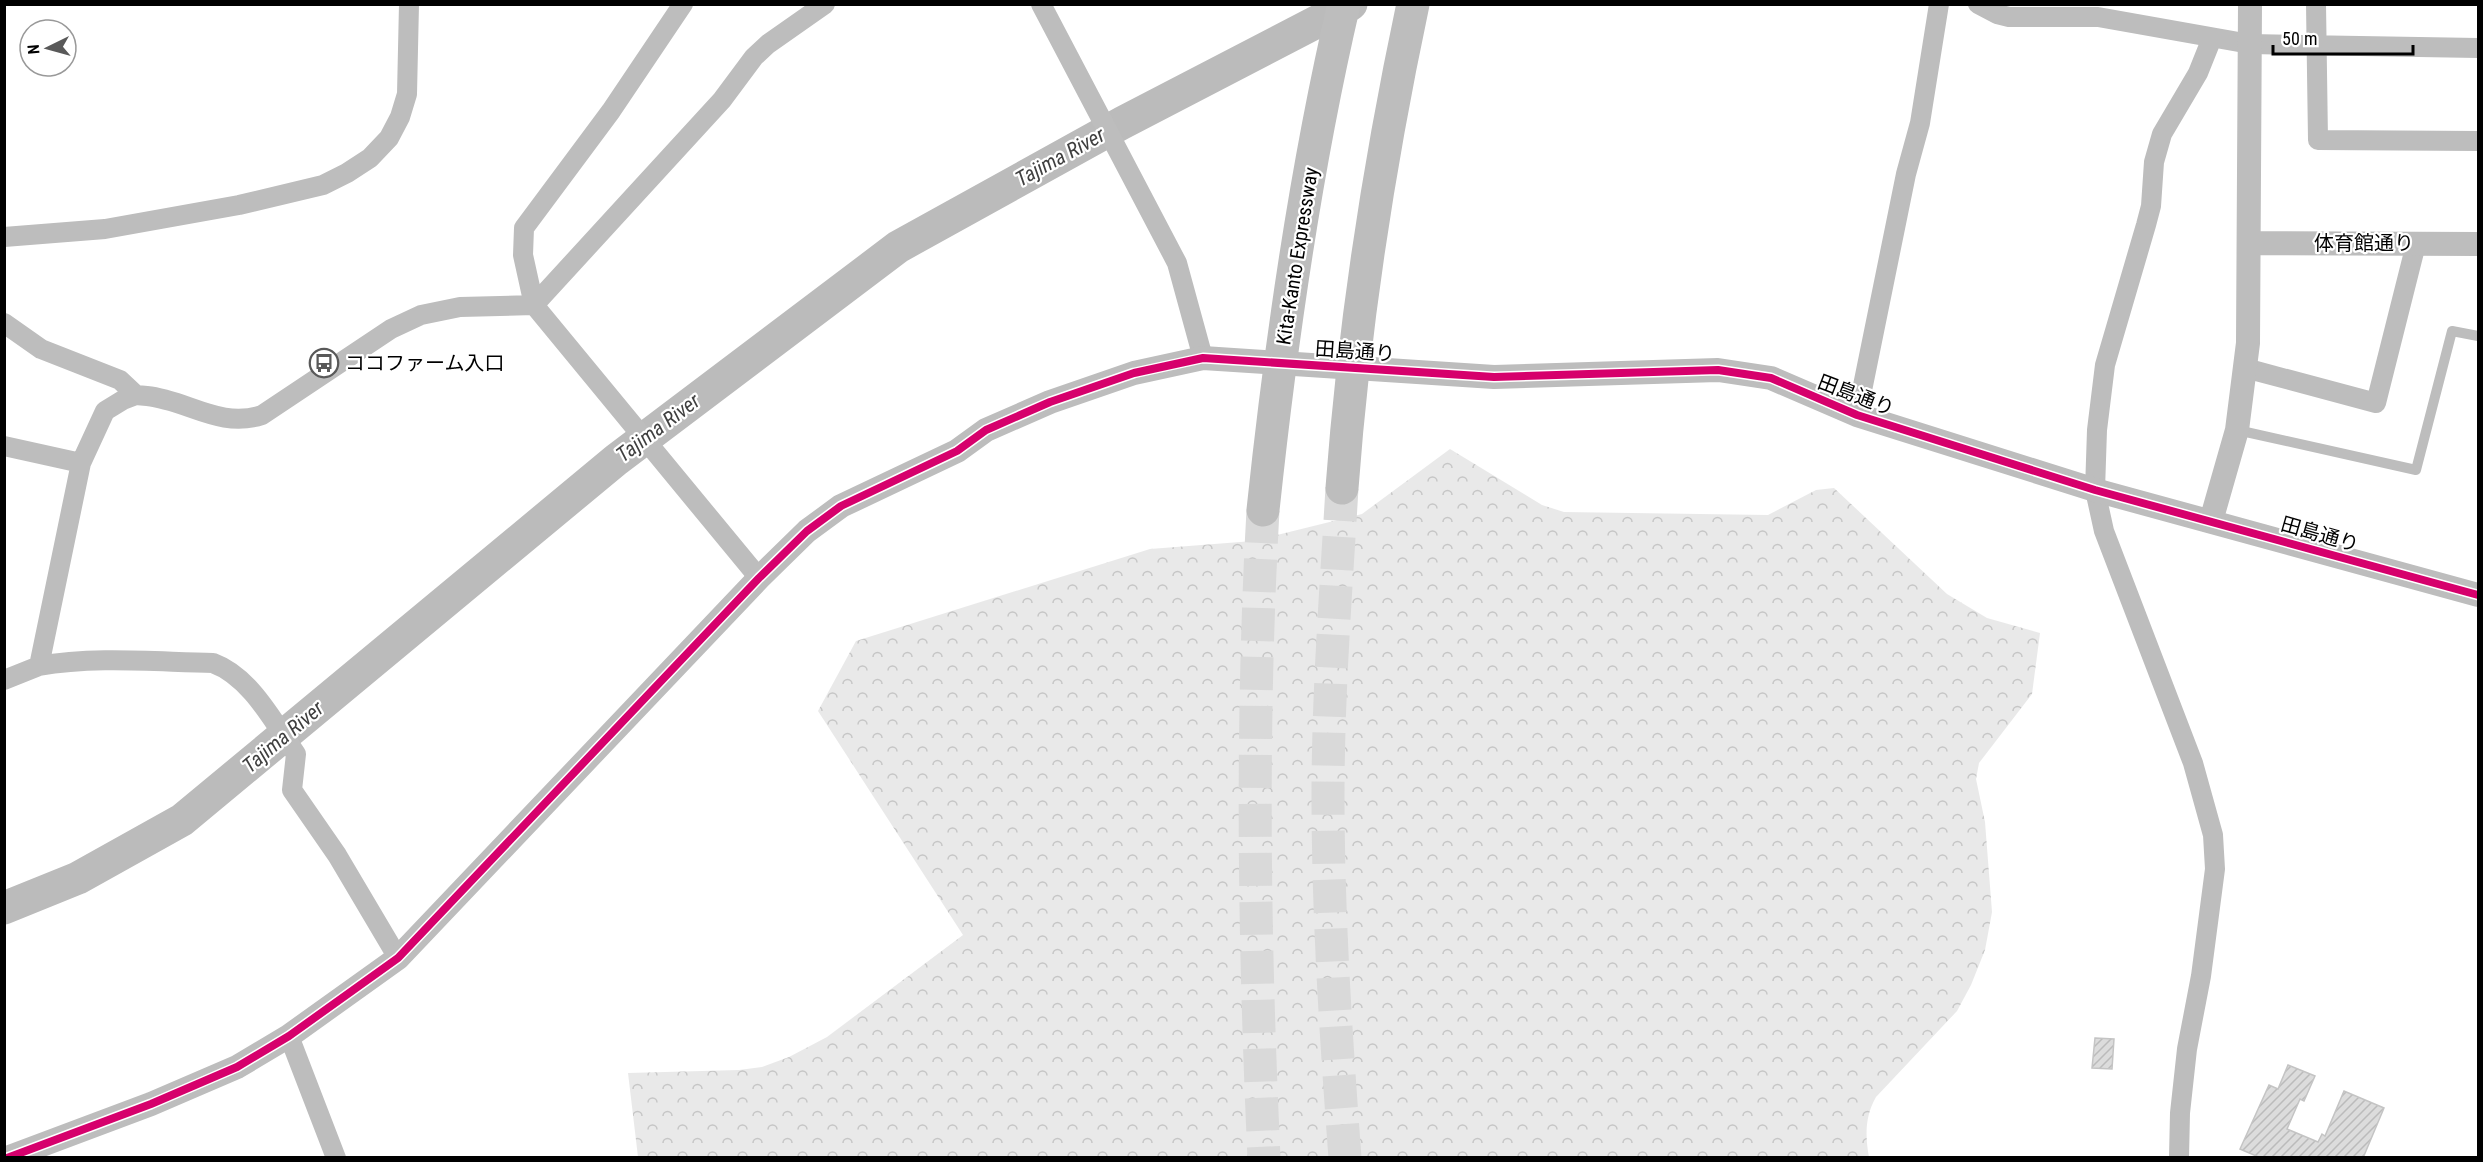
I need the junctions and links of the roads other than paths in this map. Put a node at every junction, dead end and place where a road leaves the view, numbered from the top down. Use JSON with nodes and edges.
{"nodes":[{"id":1,"x":409,"y":4,"type":"edge"},
{"id":2,"x":683,"y":4,"type":"edge"},
{"id":3,"x":825,"y":4,"type":"edge"},
{"id":4,"x":1041,"y":4,"type":"edge"},
{"id":5,"x":1344,"y":4,"type":"edge"},
{"id":6,"x":1413,"y":4,"type":"edge"},
{"id":7,"x":1939,"y":4,"type":"edge"},
{"id":8,"x":1978,"y":4,"type":"edge"},
{"id":9,"x":2250,"y":4,"type":"edge"},
{"id":10,"x":2316,"y":4,"type":"edge"},
{"id":11,"x":2212,"y":38,"type":"junction"},
{"id":12,"x":2250,"y":44,"type":"junction"},
{"id":13,"x":2317,"y":47,"type":"junction"},
{"id":14,"x":2478,"y":48,"type":"edge"},
{"id":15,"x":2478,"y":141,"type":"edge"},
{"id":16,"x":4,"y":237,"type":"edge"},
{"id":17,"x":2250,"y":243,"type":"junction"},
{"id":18,"x":2416,"y":244,"type":"junction"},
{"id":19,"x":2478,"y":244,"type":"edge"},
{"id":20,"x":534,"y":305,"type":"junction"},
{"id":21,"x":4,"y":323,"type":"edge"},
{"id":22,"x":2478,"y":336,"type":"edge"},
{"id":23,"x":1203,"y":358,"type":"junction"},
{"id":24,"x":2246,"y":368,"type":"junction"},
{"id":25,"x":136,"y":396,"type":"junction"},
{"id":26,"x":1857,"y":415,"type":"junction"},
{"id":27,"x":2237,"y":430,"type":"junction"},
{"id":28,"x":4,"y":446,"type":"edge"},
{"id":29,"x":81,"y":463,"type":"junction"},
{"id":30,"x":1342,"y":488,"type":"tunnel mouth"},
{"id":31,"x":2095,"y":490,"type":"junction"},
{"id":32,"x":1263,"y":510,"type":"tunnel mouth"},
{"id":33,"x":2211,"y":521,"type":"junction"},
{"id":34,"x":759,"y":578,"type":"junction"},
{"id":35,"x":2478,"y":595,"type":"edge"},
{"id":36,"x":39,"y":666,"type":"junction"},
{"id":37,"x":4,"y":680,"type":"edge"},
{"id":38,"x":398,"y":958,"type":"junction"},
{"id":39,"x":289,"y":1036,"type":"junction"},
{"id":40,"x":7,"y":1158,"type":"edge"},
{"id":41,"x":336,"y":1158,"type":"edge"},
{"id":42,"x":2179,"y":1158,"type":"edge"}],
"edges":[{"from":1,"to":16,"type":"street"},
{"from":2,"to":20,"type":"street"},
{"from":3,"to":20,"type":"street"},
{"from":4,"to":23,"type":"street"},
{"from":5,"to":32,"type":"highway","name":"Kita-Kanto Expressway"},
{"from":6,"to":30,"type":"highway"},
{"from":7,"to":26,"type":"street"},
{"from":8,"to":11,"type":"street"},
{"from":9,"to":12,"type":"street"},
{"from":10,"to":13,"type":"street"},
{"from":11,"to":12,"type":"street"},
{"from":11,"to":31,"type":"street"},
{"from":12,"to":13,"type":"street"},
{"from":12,"to":17,"type":"street"},
{"from":13,"to":14,"type":"street"},
{"from":13,"to":15,"type":"street"},
{"from":17,"to":18,"type":"street","name":"体育館通り"},
{"from":17,"to":24,"type":"street"},
{"from":18,"to":19,"type":"street","name":"体育館通り"},
{"from":18,"to":24,"type":"street"},
{"from":20,"to":25,"type":"street"},
{"from":20,"to":34,"type":"street"},
{"from":21,"to":25,"type":"street"},
{"from":22,"to":27,"type":"lane"},
{"from":23,"to":26,"type":"street","name":"田島通り"},
{"from":23,"to":34,"type":"street","name":"田島通り"},
{"from":24,"to":27,"type":"street"},
{"from":25,"to":29,"type":"street"},
{"from":26,"to":31,"type":"street","name":"田島通り"},
{"from":27,"to":33,"type":"street"},
{"from":28,"to":29,"type":"street"},
{"from":29,"to":36,"type":"street"},
{"from":31,"to":33,"type":"street","name":"田島通り"},
{"from":31,"to":42,"type":"street"},
{"from":33,"to":35,"type":"street","name":"田島通り"},
{"from":34,"to":38,"type":"street","name":"田島通り"},
{"from":36,"to":37,"type":"street"},
{"from":36,"to":38,"type":"street"},
{"from":38,"to":39,"type":"street","name":"田島通り"},
{"from":39,"to":40,"type":"street","name":"田島通り"},
{"from":39,"to":41,"type":"street"}]}
